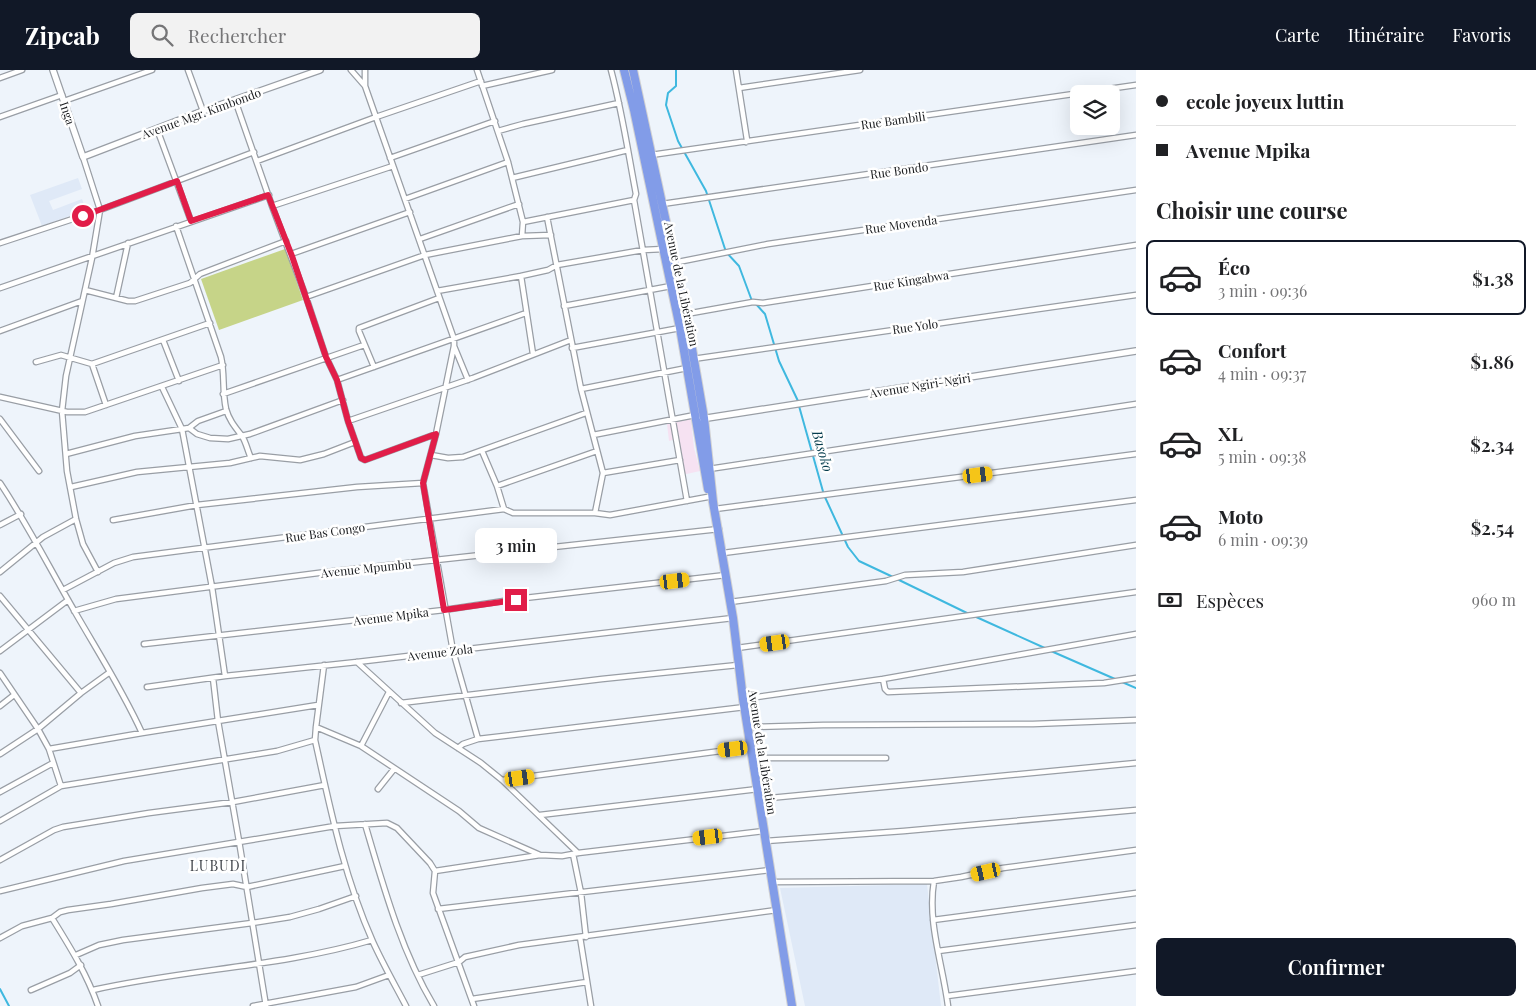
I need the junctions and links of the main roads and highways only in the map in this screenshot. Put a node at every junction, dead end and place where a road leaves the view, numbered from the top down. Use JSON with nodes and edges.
{"nodes":[{"id":1,"x":624,"y":70,"type":"edge"},
{"id":2,"x":633,"y":70,"type":"edge"},
{"id":3,"x":671,"y":263,"type":"junction"},
{"id":4,"x":698,"y":418,"type":"junction"},
{"id":5,"x":713,"y":501,"type":"junction"},
{"id":6,"x":792,"y":1006,"type":"edge"}],
"edges":[{"from":1,"to":3,"type":"highway","name":"Avenue de la Libération"},
{"from":2,"to":3,"type":"highway","name":"Avenue de la Libération"},
{"from":3,"to":4,"type":"highway","name":"Avenue de la Libération"},
{"from":3,"to":4,"type":"highway","name":"Avenue de la Libération"},
{"from":4,"to":5,"type":"highway","name":"Avenue de la Libération"},
{"from":4,"to":5,"type":"highway","name":"Avenue de la Libération"},
{"from":5,"to":6,"type":"highway","name":"Avenue de la Libération"}]}
